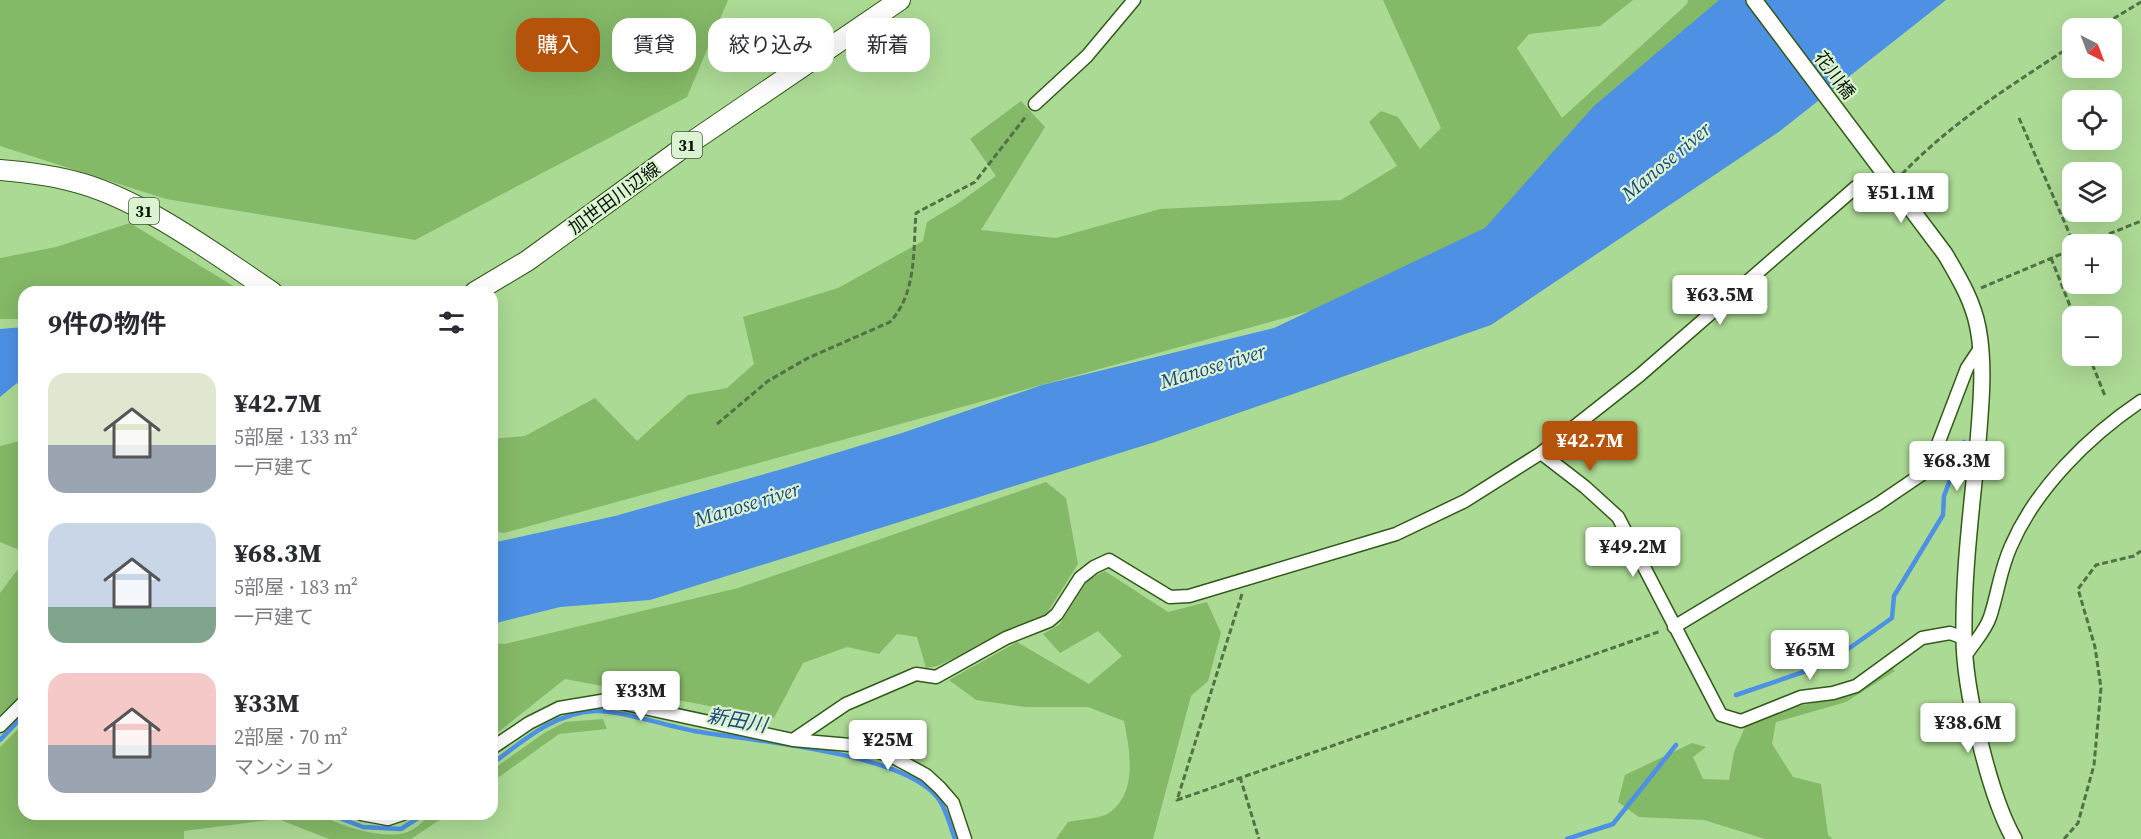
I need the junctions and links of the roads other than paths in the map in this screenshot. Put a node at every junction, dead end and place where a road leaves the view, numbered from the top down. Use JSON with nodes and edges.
{"nodes":[{"id":1,"x":900,"y":0,"type":"edge"},
{"id":2,"x":1134,"y":0,"type":"edge"},
{"id":3,"x":1754,"y":0,"type":"edge"},
{"id":4,"x":1035,"y":104,"type":"road end"},
{"id":5,"x":0,"y":170,"type":"edge"},
{"id":6,"x":1899,"y":194,"type":"junction"},
{"id":7,"x":263,"y":286,"type":"edge"},
{"id":8,"x":485,"y":286,"type":"edge"},
{"id":9,"x":1981,"y":347,"type":"junction"},
{"id":10,"x":2141,"y":401,"type":"edge"},
{"id":11,"x":1541,"y":453,"type":"junction"},
{"id":12,"x":1674,"y":627,"type":"junction"},
{"id":13,"x":1964,"y":638,"type":"junction"},
{"id":14,"x":1966,"y":656,"type":"junction"},
{"id":15,"x":18,"y":708,"type":"edge"},
{"id":16,"x":0,"y":726,"type":"edge"},
{"id":17,"x":793,"y":740,"type":"junction"},
{"id":18,"x":498,"y":744,"type":"edge"},
{"id":19,"x":965,"y":839,"type":"edge"},
{"id":20,"x":2014,"y":839,"type":"edge"}],
"edges":[{"from":1,"to":8,"type":"main road","name":"加世田川辺線","number":"31"},
{"from":2,"to":4,"type":"street"},
{"from":3,"to":6,"type":"street","name":"花川橋"},
{"from":5,"to":7,"type":"main road","number":"31"},
{"from":6,"to":9,"type":"street","name":"花川橋"},
{"from":6,"to":11,"type":"street"},
{"from":9,"to":12,"type":"street"},
{"from":9,"to":13,"type":"street","name":"花川橋"},
{"from":10,"to":14,"type":"street"},
{"from":11,"to":12,"type":"street"},
{"from":11,"to":17,"type":"street"},
{"from":12,"to":13,"type":"street"},
{"from":13,"to":14,"type":"street","name":"花川橋"},
{"from":14,"to":20,"type":"street","name":"花川橋"},
{"from":15,"to":16,"type":"street"},
{"from":17,"to":18,"type":"street"},
{"from":17,"to":19,"type":"street"}]}
